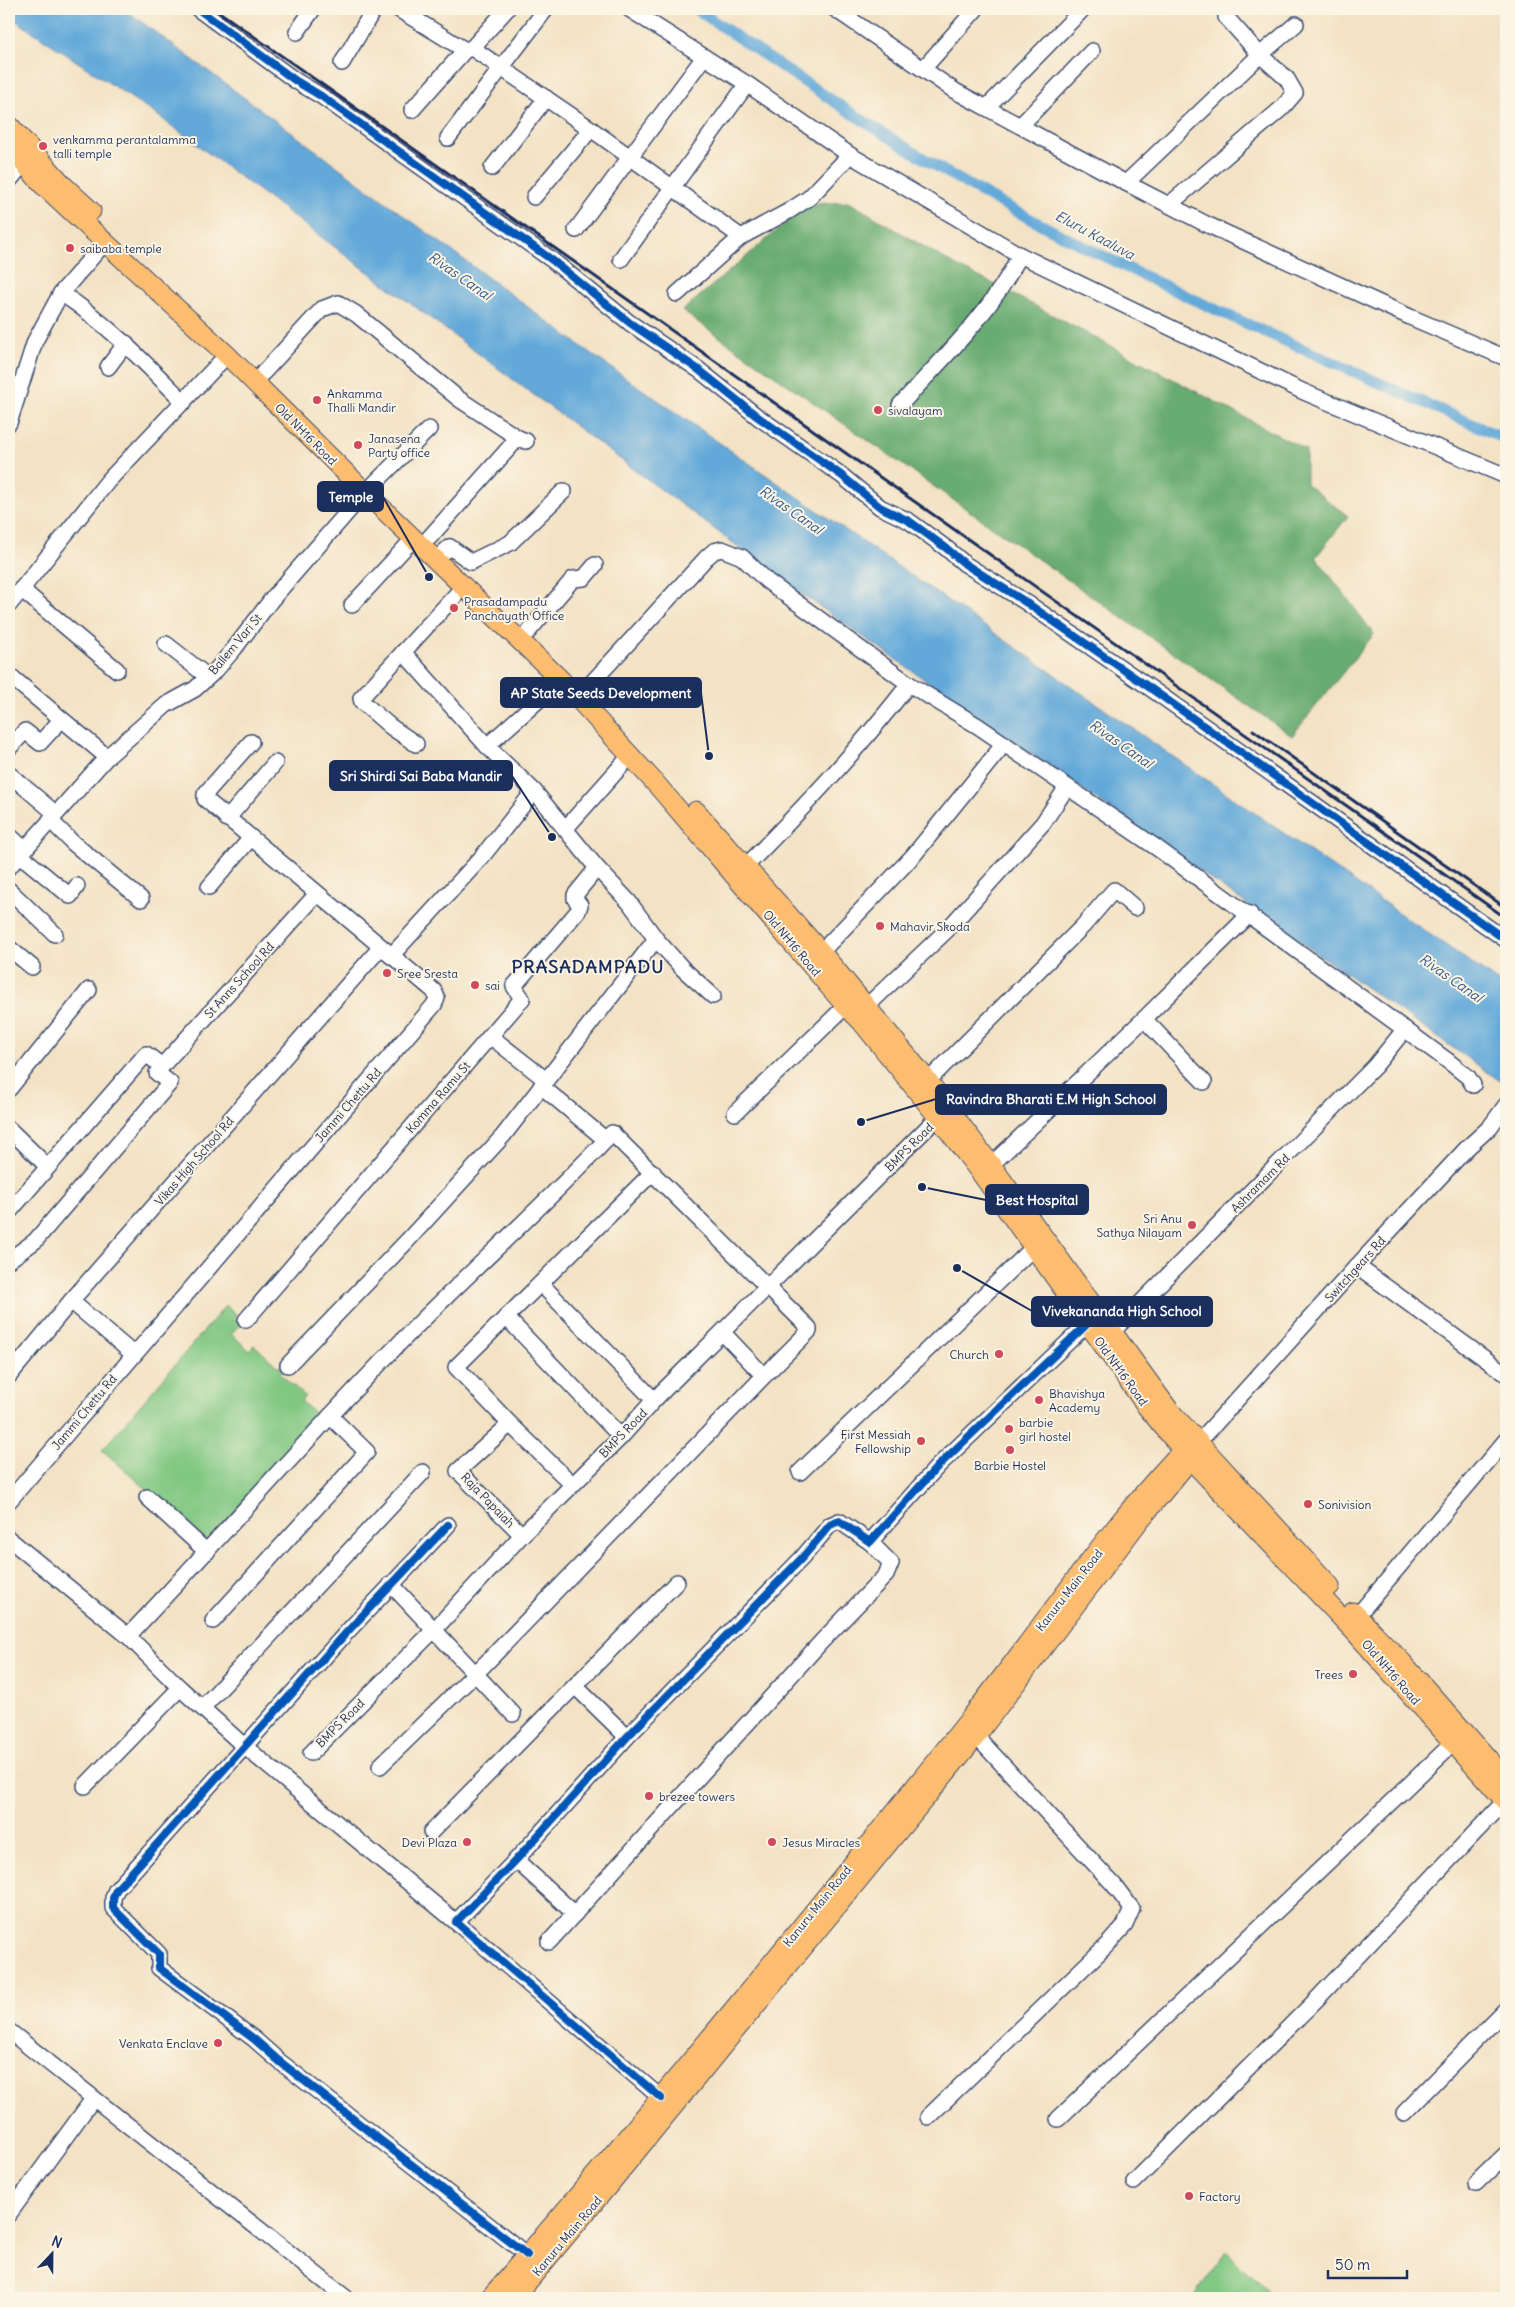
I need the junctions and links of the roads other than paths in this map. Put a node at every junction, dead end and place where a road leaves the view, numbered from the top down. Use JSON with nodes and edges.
{"nodes":[{"id":1,"x":198,"y":9,"type":"edge"},
{"id":2,"x":313,"y":9,"type":"edge"},
{"id":3,"x":374,"y":9,"type":"edge"},
{"id":4,"x":398,"y":9,"type":"edge"},
{"id":5,"x":507,"y":9,"type":"edge"},
{"id":6,"x":546,"y":9,"type":"edge"},
{"id":7,"x":630,"y":9,"type":"edge"},
{"id":8,"x":835,"y":9,"type":"edge"},
{"id":9,"x":976,"y":9,"type":"edge"},
{"id":10,"x":1084,"y":9,"type":"edge"},
{"id":11,"x":1226,"y":17,"type":"dead end"},
{"id":12,"x":1296,"y":24,"type":"dead end"},
{"id":13,"x":298,"y":32,"type":"dead end"},
{"id":14,"x":469,"y":49,"type":"junction"},
{"id":15,"x":1092,"y":51,"type":"dead end"},
{"id":16,"x":1260,"y":55,"type":"junction"},
{"id":17,"x":704,"y":57,"type":"junction"},
{"id":18,"x":342,"y":63,"type":"dead end"},
{"id":19,"x":501,"y":68,"type":"junction"},
{"id":20,"x":923,"y":69,"type":"junction"},
{"id":21,"x":747,"y":84,"type":"junction"},
{"id":22,"x":546,"y":98,"type":"junction"},
{"id":23,"x":987,"y":107,"type":"junction"},
{"id":24,"x":412,"y":110,"type":"dead end"},
{"id":25,"x":1022,"y":124,"type":"junction"},
{"id":26,"x":9,"y":125,"type":"edge"},
{"id":27,"x":591,"y":129,"type":"junction"},
{"id":28,"x":448,"y":138,"type":"dead end"},
{"id":29,"x":9,"y":146,"type":"edge"},
{"id":30,"x":850,"y":155,"type":"junction"},
{"id":31,"x":630,"y":158,"type":"junction"},
{"id":32,"x":23,"y":164,"type":"junction"},
{"id":33,"x":492,"y":168,"type":"dead end"},
{"id":34,"x":9,"y":180,"type":"edge"},
{"id":35,"x":1126,"y":183,"type":"junction"},
{"id":36,"x":672,"y":188,"type":"junction"},
{"id":37,"x":534,"y":197,"type":"dead end"},
{"id":38,"x":1170,"y":204,"type":"junction"},
{"id":39,"x":576,"y":230,"type":"dead end"},
{"id":40,"x":741,"y":237,"type":"junction"},
{"id":41,"x":106,"y":241,"type":"junction"},
{"id":42,"x":1020,"y":255,"type":"junction"},
{"id":43,"x":621,"y":259,"type":"dead end"},
{"id":44,"x":62,"y":293,"type":"junction"},
{"id":45,"x":677,"y":294,"type":"dead end"},
{"id":46,"x":126,"y":343,"type":"junction"},
{"id":47,"x":227,"y":355,"type":"junction"},
{"id":48,"x":1506,"y":358,"type":"edge"},
{"id":49,"x":108,"y":367,"type":"dead end"},
{"id":50,"x":263,"y":373,"type":"junction"},
{"id":51,"x":184,"y":402,"type":"junction"},
{"id":52,"x":900,"y":405,"type":"dead end"},
{"id":53,"x":9,"y":423,"type":"edge"},
{"id":54,"x":429,"y":429,"type":"dead end"},
{"id":55,"x":1506,"y":476,"type":"edge"},
{"id":56,"x":369,"y":488,"type":"junction"},
{"id":57,"x":564,"y":491,"type":"dead end"},
{"id":58,"x":421,"y":538,"type":"junction"},
{"id":59,"x":444,"y":552,"type":"junction"},
{"id":60,"x":595,"y":565,"type":"dead end"},
{"id":61,"x":464,"y":586,"type":"junction"},
{"id":62,"x":21,"y":589,"type":"junction"},
{"id":63,"x":9,"y":605,"type":"edge"},
{"id":64,"x":352,"y":605,"type":"dead end"},
{"id":65,"x":528,"y":632,"type":"junction"},
{"id":66,"x":166,"y":644,"type":"dead end"},
{"id":67,"x":403,"y":652,"type":"junction"},
{"id":68,"x":117,"y":670,"type":"dead end"},
{"id":69,"x":9,"y":675,"type":"edge"},
{"id":70,"x":208,"y":677,"type":"junction"},
{"id":71,"x":561,"y":680,"type":"junction"},
{"id":72,"x":909,"y":684,"type":"junction"},
{"id":73,"x":586,"y":689,"type":"junction"},
{"id":74,"x":61,"y":720,"type":"junction"},
{"id":75,"x":251,"y":742,"type":"dead end"},
{"id":76,"x":416,"y":744,"type":"dead end"},
{"id":77,"x":1004,"y":744,"type":"junction"},
{"id":78,"x":487,"y":746,"type":"junction"},
{"id":79,"x":9,"y":748,"type":"edge"},
{"id":80,"x":630,"y":756,"type":"junction"},
{"id":81,"x":107,"y":757,"type":"junction"},
{"id":82,"x":275,"y":763,"type":"dead end"},
{"id":83,"x":9,"y":774,"type":"edge"},
{"id":84,"x":1067,"y":786,"type":"junction"},
{"id":85,"x":534,"y":791,"type":"junction"},
{"id":86,"x":53,"y":817,"type":"junction"},
{"id":87,"x":227,"y":819,"type":"junction"},
{"id":88,"x":566,"y":828,"type":"junction"},
{"id":89,"x":9,"y":835,"type":"edge"},
{"id":90,"x":250,"y":839,"type":"junction"},
{"id":91,"x":22,"y":852,"type":"junction"},
{"id":92,"x":746,"y":866,"type":"junction"},
{"id":93,"x":9,"y":867,"type":"edge"},
{"id":94,"x":597,"y":868,"type":"junction"},
{"id":95,"x":77,"y":886,"type":"dead end"},
{"id":96,"x":210,"y":888,"type":"dead end"},
{"id":97,"x":9,"y":890,"type":"edge"},
{"id":98,"x":316,"y":894,"type":"junction"},
{"id":99,"x":141,"y":898,"type":"dead end"},
{"id":100,"x":1135,"y":908,"type":"dead end"},
{"id":101,"x":1250,"y":914,"type":"junction"},
{"id":102,"x":55,"y":934,"type":"dead end"},
{"id":103,"x":656,"y":939,"type":"junction"},
{"id":104,"x":1506,"y":940,"type":"edge"},
{"id":105,"x":9,"y":948,"type":"edge"},
{"id":106,"x":386,"y":952,"type":"junction"},
{"id":107,"x":821,"y":952,"type":"junction"},
{"id":108,"x":32,"y":967,"type":"dead end"},
{"id":109,"x":89,"y":990,"type":"dead end"},
{"id":110,"x":712,"y":996,"type":"dead end"},
{"id":111,"x":856,"y":1003,"type":"junction"},
{"id":112,"x":1144,"y":1019,"type":"junction"},
{"id":113,"x":1404,"y":1029,"type":"junction"},
{"id":114,"x":490,"y":1036,"type":"junction"},
{"id":115,"x":162,"y":1066,"type":"junction"},
{"id":116,"x":928,"y":1081,"type":"junction"},
{"id":117,"x":1204,"y":1082,"type":"dead end"},
{"id":118,"x":544,"y":1083,"type":"junction"},
{"id":119,"x":1473,"y":1085,"type":"dead end"},
{"id":120,"x":9,"y":1089,"type":"edge"},
{"id":121,"x":735,"y":1112,"type":"dead end"},
{"id":122,"x":1504,"y":1115,"type":"edge"},
{"id":123,"x":938,"y":1117,"type":"junction"},
{"id":124,"x":9,"y":1130,"type":"edge"},
{"id":125,"x":606,"y":1140,"type":"junction"},
{"id":126,"x":991,"y":1165,"type":"junction"},
{"id":127,"x":48,"y":1166,"type":"junction"},
{"id":128,"x":653,"y":1172,"type":"junction"},
{"id":129,"x":9,"y":1212,"type":"edge"},
{"id":130,"x":1034,"y":1247,"type":"junction"},
{"id":131,"x":9,"y":1260,"type":"edge"},
{"id":132,"x":1357,"y":1266,"type":"junction"},
{"id":133,"x":541,"y":1284,"type":"junction"},
{"id":134,"x":766,"y":1288,"type":"junction"},
{"id":135,"x":71,"y":1300,"type":"junction"},
{"id":136,"x":506,"y":1317,"type":"junction"},
{"id":137,"x":246,"y":1320,"type":"dead end"},
{"id":138,"x":1087,"y":1324,"type":"junction"},
{"id":139,"x":723,"y":1333,"type":"junction"},
{"id":140,"x":1111,"y":1333,"type":"junction"},
{"id":141,"x":133,"y":1354,"type":"junction"},
{"id":142,"x":288,"y":1365,"type":"dead end"},
{"id":143,"x":1506,"y":1374,"type":"edge"},
{"id":144,"x":9,"y":1376,"type":"edge"},
{"id":145,"x":764,"y":1376,"type":"junction"},
{"id":146,"x":654,"y":1400,"type":"junction"},
{"id":147,"x":330,"y":1416,"type":"junction"},
{"id":148,"x":510,"y":1424,"type":"junction"},
{"id":149,"x":621,"y":1437,"type":"junction"},
{"id":150,"x":1506,"y":1440,"type":"edge"},
{"id":151,"x":1195,"y":1446,"type":"junction"},
{"id":152,"x":423,"y":1472,"type":"dead end"},
{"id":153,"x":800,"y":1472,"type":"dead end"},
{"id":154,"x":572,"y":1484,"type":"junction"},
{"id":155,"x":147,"y":1497,"type":"dead end"},
{"id":156,"x":9,"y":1501,"type":"edge"},
{"id":157,"x":448,"y":1526,"type":"dead end"},
{"id":158,"x":522,"y":1535,"type":"junction"},
{"id":159,"x":9,"y":1539,"type":"edge"},
{"id":160,"x":870,"y":1542,"type":"junction"},
{"id":161,"x":208,"y":1552,"type":"junction"},
{"id":162,"x":677,"y":1582,"type":"dead end"},
{"id":163,"x":391,"y":1584,"type":"junction"},
{"id":164,"x":1357,"y":1616,"type":"junction"},
{"id":165,"x":213,"y":1621,"type":"dead end"},
{"id":166,"x":435,"y":1629,"type":"junction"},
{"id":167,"x":128,"y":1636,"type":"junction"},
{"id":168,"x":475,"y":1673,"type":"junction"},
{"id":169,"x":575,"y":1686,"type":"junction"},
{"id":170,"x":180,"y":1688,"type":"junction"},
{"id":171,"x":202,"y":1707,"type":"junction"},
{"id":172,"x":513,"y":1714,"type":"dead end"},
{"id":173,"x":976,"y":1736,"type":"junction"},
{"id":174,"x":627,"y":1737,"type":"junction"},
{"id":175,"x":1453,"y":1743,"type":"junction"},
{"id":176,"x":244,"y":1746,"type":"junction"},
{"id":177,"x":311,"y":1753,"type":"dead end"},
{"id":178,"x":380,"y":1766,"type":"dead end"},
{"id":179,"x":1506,"y":1780,"type":"edge"},
{"id":180,"x":85,"y":1786,"type":"dead end"},
{"id":181,"x":1506,"y":1802,"type":"edge"},
{"id":182,"x":431,"y":1832,"type":"dead end"},
{"id":183,"x":516,"y":1860,"type":"junction"},
{"id":184,"x":575,"y":1914,"type":"junction"},
{"id":185,"x":456,"y":1922,"type":"junction"},
{"id":186,"x":549,"y":1942,"type":"dead end"},
{"id":187,"x":777,"y":1968,"type":"junction"},
{"id":188,"x":1506,"y":2009,"type":"edge"},
{"id":189,"x":9,"y":2031,"type":"edge"},
{"id":190,"x":661,"y":2098,"type":"junction"},
{"id":191,"x":93,"y":2099,"type":"junction"},
{"id":192,"x":1404,"y":2113,"type":"dead end"},
{"id":193,"x":928,"y":2117,"type":"dead end"},
{"id":194,"x":1058,"y":2119,"type":"dead end"},
{"id":195,"x":1506,"y":2154,"type":"edge"},
{"id":196,"x":1134,"y":2182,"type":"dead end"},
{"id":197,"x":1476,"y":2182,"type":"dead end"},
{"id":198,"x":590,"y":2194,"type":"junction"},
{"id":199,"x":9,"y":2214,"type":"edge"},
{"id":200,"x":527,"y":2254,"type":"junction"},
{"id":201,"x":346,"y":2298,"type":"edge"},
{"id":202,"x":490,"y":2298,"type":"edge"},
{"id":203,"x":514,"y":2298,"type":"edge"}],
"edges":[{"from":1,"to":104,"type":"street"},
{"from":2,"to":13,"type":"street"},
{"from":3,"to":18,"type":"street"},
{"from":4,"to":14,"type":"street"},
{"from":5,"to":14,"type":"street"},
{"from":6,"to":19,"type":"street"},
{"from":7,"to":17,"type":"street"},
{"from":8,"to":20,"type":"street"},
{"from":9,"to":20,"type":"street"},
{"from":10,"to":23,"type":"street"},
{"from":11,"to":16,"type":"street"},
{"from":12,"to":16,"type":"street"},
{"from":14,"to":19,"type":"street"},
{"from":14,"to":24,"type":"street"},
{"from":15,"to":25,"type":"street"},
{"from":16,"to":35,"type":"street"},
{"from":16,"to":38,"type":"street"},
{"from":17,"to":21,"type":"street"},
{"from":17,"to":31,"type":"street"},
{"from":19,"to":22,"type":"street"},
{"from":19,"to":28,"type":"street"},
{"from":20,"to":23,"type":"street"},
{"from":21,"to":30,"type":"street"},
{"from":21,"to":36,"type":"street"},
{"from":22,"to":27,"type":"street"},
{"from":22,"to":33,"type":"street"},
{"from":23,"to":25,"type":"street"},
{"from":25,"to":35,"type":"street"},
{"from":26,"to":50,"type":"main road","name":"Old NH16 Road"},
{"from":27,"to":31,"type":"street"},
{"from":27,"to":37,"type":"street"},
{"from":29,"to":32,"type":"main road","name":"Old NH16 Road"},
{"from":30,"to":40,"type":"street"},
{"from":30,"to":42,"type":"street"},
{"from":31,"to":36,"type":"street"},
{"from":31,"to":39,"type":"street"},
{"from":32,"to":34,"type":"street"},
{"from":32,"to":41,"type":"main road","name":"Old NH16 Road"},
{"from":35,"to":38,"type":"street"},
{"from":36,"to":40,"type":"street"},
{"from":36,"to":43,"type":"street"},
{"from":38,"to":48,"type":"street"},
{"from":40,"to":45,"type":"street"},
{"from":41,"to":44,"type":"street"},
{"from":41,"to":47,"type":"main road","name":"Old NH16 Road"},
{"from":42,"to":52,"type":"street"},
{"from":42,"to":55,"type":"street"},
{"from":44,"to":46,"type":"street"},
{"from":44,"to":53,"type":"street"},
{"from":46,"to":49,"type":"street"},
{"from":46,"to":51,"type":"street"},
{"from":47,"to":51,"type":"street"},
{"from":47,"to":56,"type":"main road","name":"Old NH16 Road"},
{"from":50,"to":56,"type":"main road","name":"Old NH16 Road"},
{"from":50,"to":58,"type":"street"},
{"from":51,"to":62,"type":"street"},
{"from":54,"to":56,"type":"street","name":"Ballem Vari St"},
{"from":56,"to":58,"type":"main road","name":"Old NH16 Road"},
{"from":56,"to":70,"type":"street","name":"Ballem Vari St"},
{"from":57,"to":59,"type":"street"},
{"from":58,"to":59,"type":"main road","name":"Old NH16 Road"},
{"from":58,"to":61,"type":"main road","name":"Old NH16 Road"},
{"from":58,"to":64,"type":"street"},
{"from":59,"to":65,"type":"main road","name":"Old NH16 Road"},
{"from":60,"to":65,"type":"street"},
{"from":61,"to":67,"type":"street"},
{"from":61,"to":71,"type":"main road","name":"Old NH16 Road"},
{"from":62,"to":63,"type":"street"},
{"from":62,"to":68,"type":"street"},
{"from":65,"to":73,"type":"main road","name":"Old NH16 Road"},
{"from":66,"to":70,"type":"street"},
{"from":67,"to":76,"type":"street"},
{"from":67,"to":78,"type":"street"},
{"from":69,"to":74,"type":"street"},
{"from":70,"to":81,"type":"street","name":"Ballem Vari St"},
{"from":71,"to":78,"type":"street"},
{"from":71,"to":80,"type":"main road","name":"Old NH16 Road"},
{"from":72,"to":73,"type":"street"},
{"from":72,"to":77,"type":"street"},
{"from":72,"to":92,"type":"street"},
{"from":73,"to":92,"type":"main road","name":"Old NH16 Road"},
{"from":74,"to":79,"type":"street"},
{"from":74,"to":81,"type":"street"},
{"from":75,"to":87,"type":"street","name":"Jammi Chettu Rd"},
{"from":77,"to":84,"type":"street"},
{"from":77,"to":107,"type":"street"},
{"from":78,"to":85,"type":"street"},
{"from":80,"to":88,"type":"street"},
{"from":80,"to":111,"type":"main road","name":"Old NH16 Road"},
{"from":81,"to":86,"type":"street","name":"Ballem Vari St"},
{"from":82,"to":87,"type":"street"},
{"from":83,"to":86,"type":"street"},
{"from":84,"to":101,"type":"street"},
{"from":84,"to":111,"type":"street"},
{"from":85,"to":88,"type":"street"},
{"from":85,"to":106,"type":"street","name":"Vikas High School Rd"},
{"from":86,"to":91,"type":"street","name":"Ballem Vari St"},
{"from":86,"to":99,"type":"street"},
{"from":87,"to":90,"type":"street","name":"Jammi Chettu Rd"},
{"from":88,"to":94,"type":"street"},
{"from":89,"to":91,"type":"street"},
{"from":90,"to":96,"type":"street"},
{"from":90,"to":98,"type":"street","name":"Jammi Chettu Rd"},
{"from":91,"to":93,"type":"street","name":"Ballem Vari St"},
{"from":91,"to":95,"type":"street"},
{"from":92,"to":107,"type":"main road","name":"Old NH16 Road"},
{"from":94,"to":103,"type":"street"},
{"from":94,"to":114,"type":"street","name":"Komma Ramu St"},
{"from":97,"to":102,"type":"street"},
{"from":98,"to":106,"type":"street","name":"Jammi Chettu Rd"},
{"from":98,"to":115,"type":"street","name":"St Anns School Rd"},
{"from":100,"to":116,"type":"street"},
{"from":101,"to":112,"type":"street"},
{"from":101,"to":113,"type":"street"},
{"from":103,"to":110,"type":"street"},
{"from":103,"to":118,"type":"street"},
{"from":105,"to":108,"type":"street"},
{"from":106,"to":135,"type":"street","name":"Vikas High School Rd"},
{"from":106,"to":141,"type":"street","name":"Jammi Chettu Rd"},
{"from":107,"to":111,"type":"main road","name":"Old NH16 Road"},
{"from":109,"to":120,"type":"street"},
{"from":111,"to":116,"type":"main road","name":"Old NH16 Road"},
{"from":111,"to":121,"type":"street"},
{"from":111,"to":123,"type":"main road","name":"Old NH16 Road"},
{"from":112,"to":117,"type":"street"},
{"from":112,"to":126,"type":"street"},
{"from":113,"to":119,"type":"street"},
{"from":113,"to":140,"type":"street","name":"Ashramam Rd"},
{"from":114,"to":118,"type":"street"},
{"from":114,"to":137,"type":"street","name":"Komma Ramu St"},
{"from":115,"to":127,"type":"street"},
{"from":115,"to":131,"type":"street"},
{"from":116,"to":126,"type":"main road","name":"Old NH16 Road"},
{"from":118,"to":125,"type":"street"},
{"from":118,"to":142,"type":"street"},
{"from":122,"to":132,"type":"street","name":"Switchgears Rd"},
{"from":123,"to":130,"type":"main road","name":"Old NH16 Road"},
{"from":123,"to":134,"type":"street","name":"BMPS Road"},
{"from":124,"to":127,"type":"street"},
{"from":125,"to":128,"type":"street"},
{"from":125,"to":147,"type":"street"},
{"from":126,"to":140,"type":"main road","name":"Old NH16 Road"},
{"from":127,"to":129,"type":"street"},
{"from":128,"to":133,"type":"street"},
{"from":128,"to":134,"type":"street"},
{"from":130,"to":138,"type":"main road","name":"Old NH16 Road"},
{"from":130,"to":153,"type":"street"},
{"from":132,"to":143,"type":"street"},
{"from":132,"to":151,"type":"street","name":"Switchgears Rd"},
{"from":133,"to":136,"type":"street"},
{"from":133,"to":146,"type":"street"},
{"from":134,"to":139,"type":"street","name":"BMPS Road"},
{"from":134,"to":145,"type":"street"},
{"from":135,"to":141,"type":"street"},
{"from":135,"to":144,"type":"street","name":"Vikas High School Rd"},
{"from":136,"to":148,"type":"street"},
{"from":136,"to":149,"type":"street"},
{"from":138,"to":151,"type":"main road","name":"Old NH16 Road"},
{"from":138,"to":160,"type":"street"},
{"from":139,"to":145,"type":"street"},
{"from":139,"to":146,"type":"street","name":"BMPS Road"},
{"from":140,"to":151,"type":"main road","name":"Old NH16 Road"},
{"from":141,"to":156,"type":"street","name":"Jammi Chettu Rd"},
{"from":145,"to":168,"type":"street"},
{"from":146,"to":149,"type":"street","name":"BMPS Road"},
{"from":147,"to":161,"type":"street"},
{"from":147,"to":165,"type":"street"},
{"from":148,"to":154,"type":"street"},
{"from":148,"to":158,"type":"street","name":"Raja Papaiah"},
{"from":149,"to":154,"type":"street","name":"BMPS Road"},
{"from":150,"to":164,"type":"street"},
{"from":151,"to":164,"type":"main road","name":"Old NH16 Road"},
{"from":151,"to":173,"type":"main road","name":"Kanuru Main Road"},
{"from":151,"to":175,"type":"main road","name":"Old NH16 Road"},
{"from":151,"to":187,"type":"main road","name":"Kanuru Main Road"},
{"from":152,"to":171,"type":"street"},
{"from":154,"to":158,"type":"street","name":"BMPS Road"},
{"from":155,"to":161,"type":"street"},
{"from":157,"to":163,"type":"street"},
{"from":158,"to":166,"type":"street","name":"BMPS Road"},
{"from":159,"to":167,"type":"street"},
{"from":160,"to":174,"type":"street"},
{"from":160,"to":184,"type":"street"},
{"from":161,"to":167,"type":"street"},
{"from":162,"to":169,"type":"street"},
{"from":163,"to":166,"type":"street"},
{"from":163,"to":176,"type":"street"},
{"from":164,"to":179,"type":"main road","name":"Old NH16 Road"},
{"from":166,"to":168,"type":"street"},
{"from":166,"to":177,"type":"street","name":"BMPS Road"},
{"from":167,"to":170,"type":"street"},
{"from":168,"to":172,"type":"street"},
{"from":168,"to":178,"type":"street"},
{"from":169,"to":174,"type":"street"},
{"from":169,"to":182,"type":"street"},
{"from":170,"to":171,"type":"street"},
{"from":170,"to":180,"type":"street"},
{"from":171,"to":176,"type":"street"},
{"from":173,"to":187,"type":"main road","name":"Kanuru Main Road"},
{"from":173,"to":193,"type":"street"},
{"from":174,"to":183,"type":"street"},
{"from":175,"to":181,"type":"main road","name":"Old NH16 Road"},
{"from":175,"to":194,"type":"street"},
{"from":176,"to":185,"type":"street"},
{"from":176,"to":200,"type":"street"},
{"from":181,"to":196,"type":"street"},
{"from":183,"to":184,"type":"street"},
{"from":183,"to":185,"type":"street"},
{"from":184,"to":186,"type":"street"},
{"from":185,"to":190,"type":"street"},
{"from":187,"to":190,"type":"main road","name":"Kanuru Main Road"},
{"from":187,"to":198,"type":"main road","name":"Kanuru Main Road"},
{"from":188,"to":192,"type":"street"},
{"from":189,"to":191,"type":"street"},
{"from":190,"to":198,"type":"main road","name":"Kanuru Main Road"},
{"from":191,"to":199,"type":"street"},
{"from":191,"to":201,"type":"street"},
{"from":195,"to":197,"type":"street"},
{"from":198,"to":200,"type":"main road","name":"Kanuru Main Road"},
{"from":198,"to":203,"type":"main road","name":"Kanuru Main Road"},
{"from":200,"to":202,"type":"main road","name":"Kanuru Main Road"}]}
